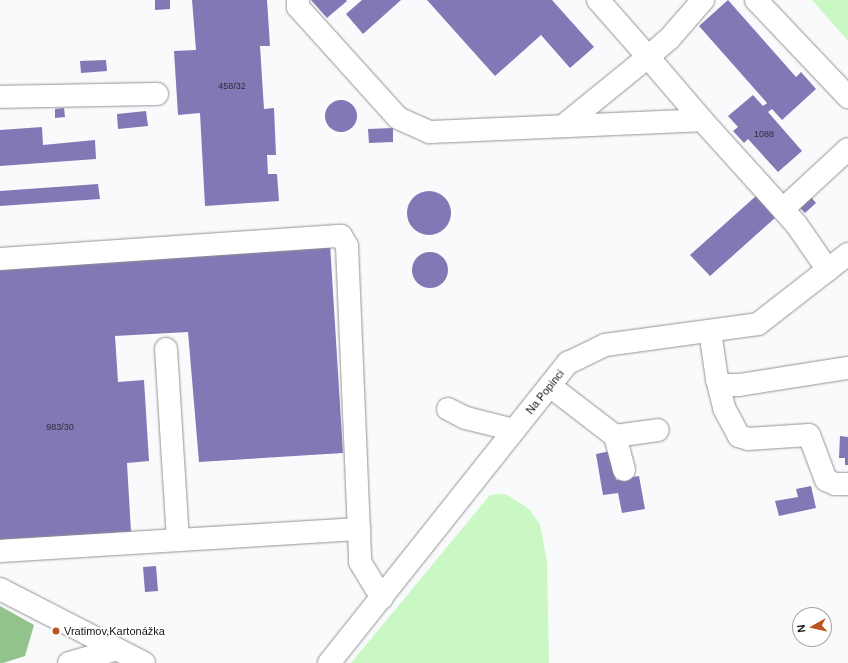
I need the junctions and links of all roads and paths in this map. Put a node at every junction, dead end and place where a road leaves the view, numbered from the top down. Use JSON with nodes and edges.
{"nodes":[{"id":1,"x":298,"y":0,"type":"edge"},
{"id":2,"x":598,"y":0,"type":"edge"},
{"id":3,"x":702,"y":0,"type":"edge"},
{"id":4,"x":756,"y":0,"type":"edge"},
{"id":5,"x":648,"y":56,"type":"junction"},
{"id":6,"x":157,"y":94,"type":"dead end"},
{"id":7,"x":0,"y":97,"type":"edge"},
{"id":8,"x":848,"y":98,"type":"edge"},
{"id":9,"x":702,"y":120,"type":"junction"},
{"id":10,"x":563,"y":126,"type":"junction"},
{"id":11,"x":848,"y":149,"type":"edge"},
{"id":12,"x":783,"y":209,"type":"junction"},
{"id":13,"x":848,"y":254,"type":"edge"},
{"id":14,"x":0,"y":259,"type":"edge"},
{"id":15,"x":828,"y":270,"type":"junction"},
{"id":16,"x":710,"y":331,"type":"junction"},
{"id":17,"x":166,"y":349,"type":"dead end"},
{"id":18,"x":848,"y":368,"type":"edge"},
{"id":19,"x":717,"y":379,"type":"junction"},
{"id":20,"x":550,"y":386,"type":"junction"},
{"id":21,"x":448,"y":409,"type":"dead end"},
{"id":22,"x":514,"y":430,"type":"junction"},
{"id":23,"x":658,"y":430,"type":"dead end"},
{"id":24,"x":615,"y":436,"type":"junction"},
{"id":25,"x":624,"y":470,"type":"dead end"},
{"id":26,"x":848,"y":484,"type":"edge"},
{"id":27,"x":359,"y":529,"type":"junction"},
{"id":28,"x":178,"y":540,"type":"junction"},
{"id":29,"x":0,"y":550,"type":"edge"},
{"id":30,"x":0,"y":589,"type":"edge"},
{"id":31,"x":382,"y":598,"type":"junction"},
{"id":32,"x":114,"y":650,"type":"junction"},
{"id":33,"x":69,"y":663,"type":"edge"},
{"id":34,"x":144,"y":663,"type":"edge"},
{"id":35,"x":329,"y":663,"type":"edge"}],
"edges":[{"from":1,"to":10,"type":"street"},
{"from":2,"to":5,"type":"street"},
{"from":3,"to":5,"type":"street"},
{"from":4,"to":8,"type":"street"},
{"from":5,"to":9,"type":"street"},
{"from":5,"to":10,"type":"street"},
{"from":6,"to":7,"type":"street"},
{"from":9,"to":10,"type":"street"},
{"from":9,"to":12,"type":"street"},
{"from":11,"to":12,"type":"street"},
{"from":12,"to":15,"type":"street"},
{"from":13,"to":15,"type":"street","name":"Na Popinci"},
{"from":14,"to":27,"type":"street"},
{"from":15,"to":16,"type":"street","name":"Na Popinci"},
{"from":16,"to":19,"type":"street"},
{"from":16,"to":20,"type":"street","name":"Na Popinci"},
{"from":17,"to":28,"type":"street"},
{"from":18,"to":19,"type":"street"},
{"from":19,"to":26,"type":"street"},
{"from":20,"to":22,"type":"street","name":"Na Popinci"},
{"from":20,"to":24,"type":"street"},
{"from":21,"to":22,"type":"street"},
{"from":22,"to":31,"type":"street","name":"Na Popinci"},
{"from":23,"to":24,"type":"street"},
{"from":24,"to":25,"type":"street"},
{"from":27,"to":28,"type":"street"},
{"from":27,"to":31,"type":"street"},
{"from":28,"to":29,"type":"street"},
{"from":30,"to":32,"type":"street"},
{"from":31,"to":35,"type":"street","name":"Na Popinci"},
{"from":32,"to":33,"type":"street"},
{"from":32,"to":34,"type":"street"}]}
